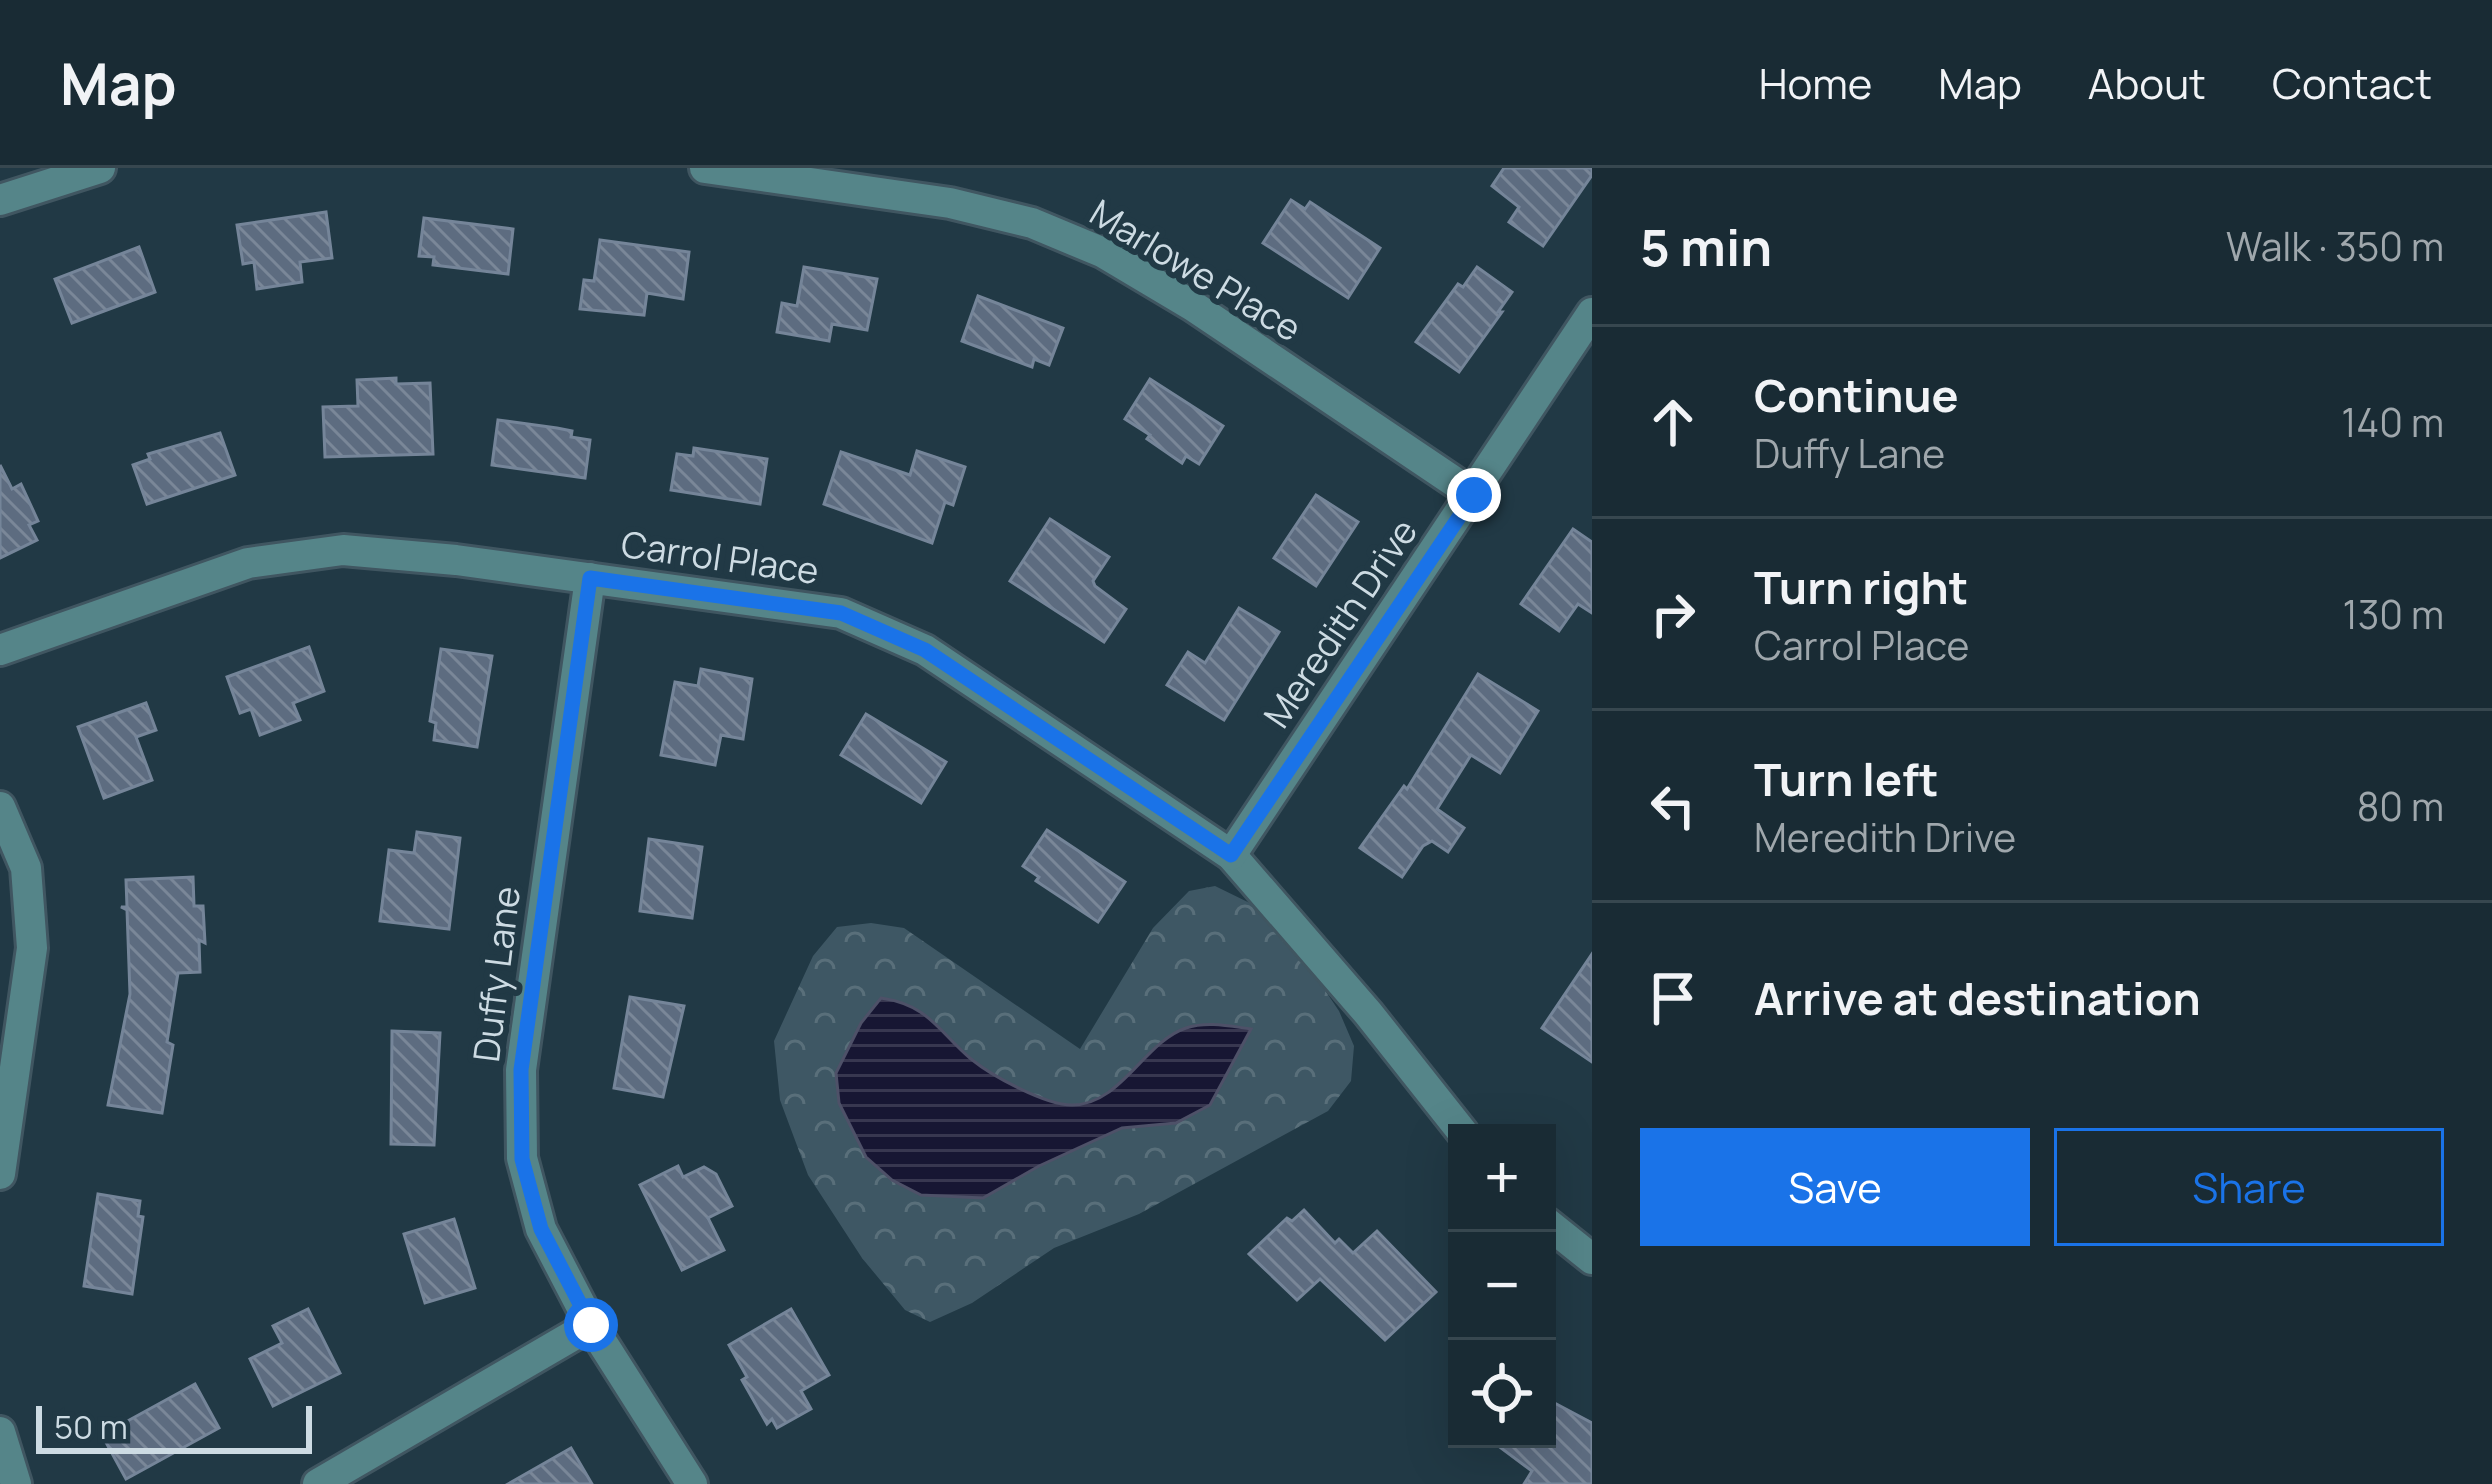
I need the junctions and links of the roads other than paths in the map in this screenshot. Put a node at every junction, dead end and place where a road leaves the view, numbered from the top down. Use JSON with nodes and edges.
{"nodes":[{"id":1,"x":100,"y":168,"type":"edge"},
{"id":2,"x":704,"y":168,"type":"edge"},
{"id":3,"x":0,"y":200,"type":"edge"},
{"id":4,"x":1592,"y":313,"type":"edge"},
{"id":5,"x":1474,"y":495,"type":"junction"},
{"id":6,"x":590,"y":578,"type":"junction"},
{"id":7,"x":0,"y":650,"type":"edge"},
{"id":8,"x":0,"y":807,"type":"edge"},
{"id":9,"x":1231,"y":855,"type":"junction"},
{"id":10,"x":1456,"y":1124,"type":"edge"},
{"id":11,"x":0,"y":1174,"type":"edge"},
{"id":12,"x":1556,"y":1230,"type":"edge"},
{"id":13,"x":1592,"y":1259,"type":"edge"},
{"id":14,"x":591,"y":1325,"type":"junction"},
{"id":15,"x":0,"y":1432,"type":"edge"},
{"id":16,"x":16,"y":1484,"type":"edge"},
{"id":17,"x":318,"y":1484,"type":"edge"},
{"id":18,"x":692,"y":1484,"type":"edge"}],
"edges":[{"from":1,"to":3,"type":"street"},
{"from":2,"to":5,"type":"street","name":"Marlowe Place"},
{"from":4,"to":5,"type":"street","name":"Meredith Drive"},
{"from":5,"to":9,"type":"street","name":"Meredith Drive"},
{"from":6,"to":7,"type":"street","name":"Carrol Place"},
{"from":6,"to":9,"type":"street","name":"Carrol Place"},
{"from":6,"to":14,"type":"street","name":"Duffy Lane"},
{"from":8,"to":11,"type":"street"},
{"from":9,"to":10,"type":"street","name":"Carrol Place"},
{"from":12,"to":13,"type":"street"},
{"from":14,"to":17,"type":"street"},
{"from":14,"to":18,"type":"street","name":"Duffy Lane"},
{"from":15,"to":16,"type":"street"}]}
